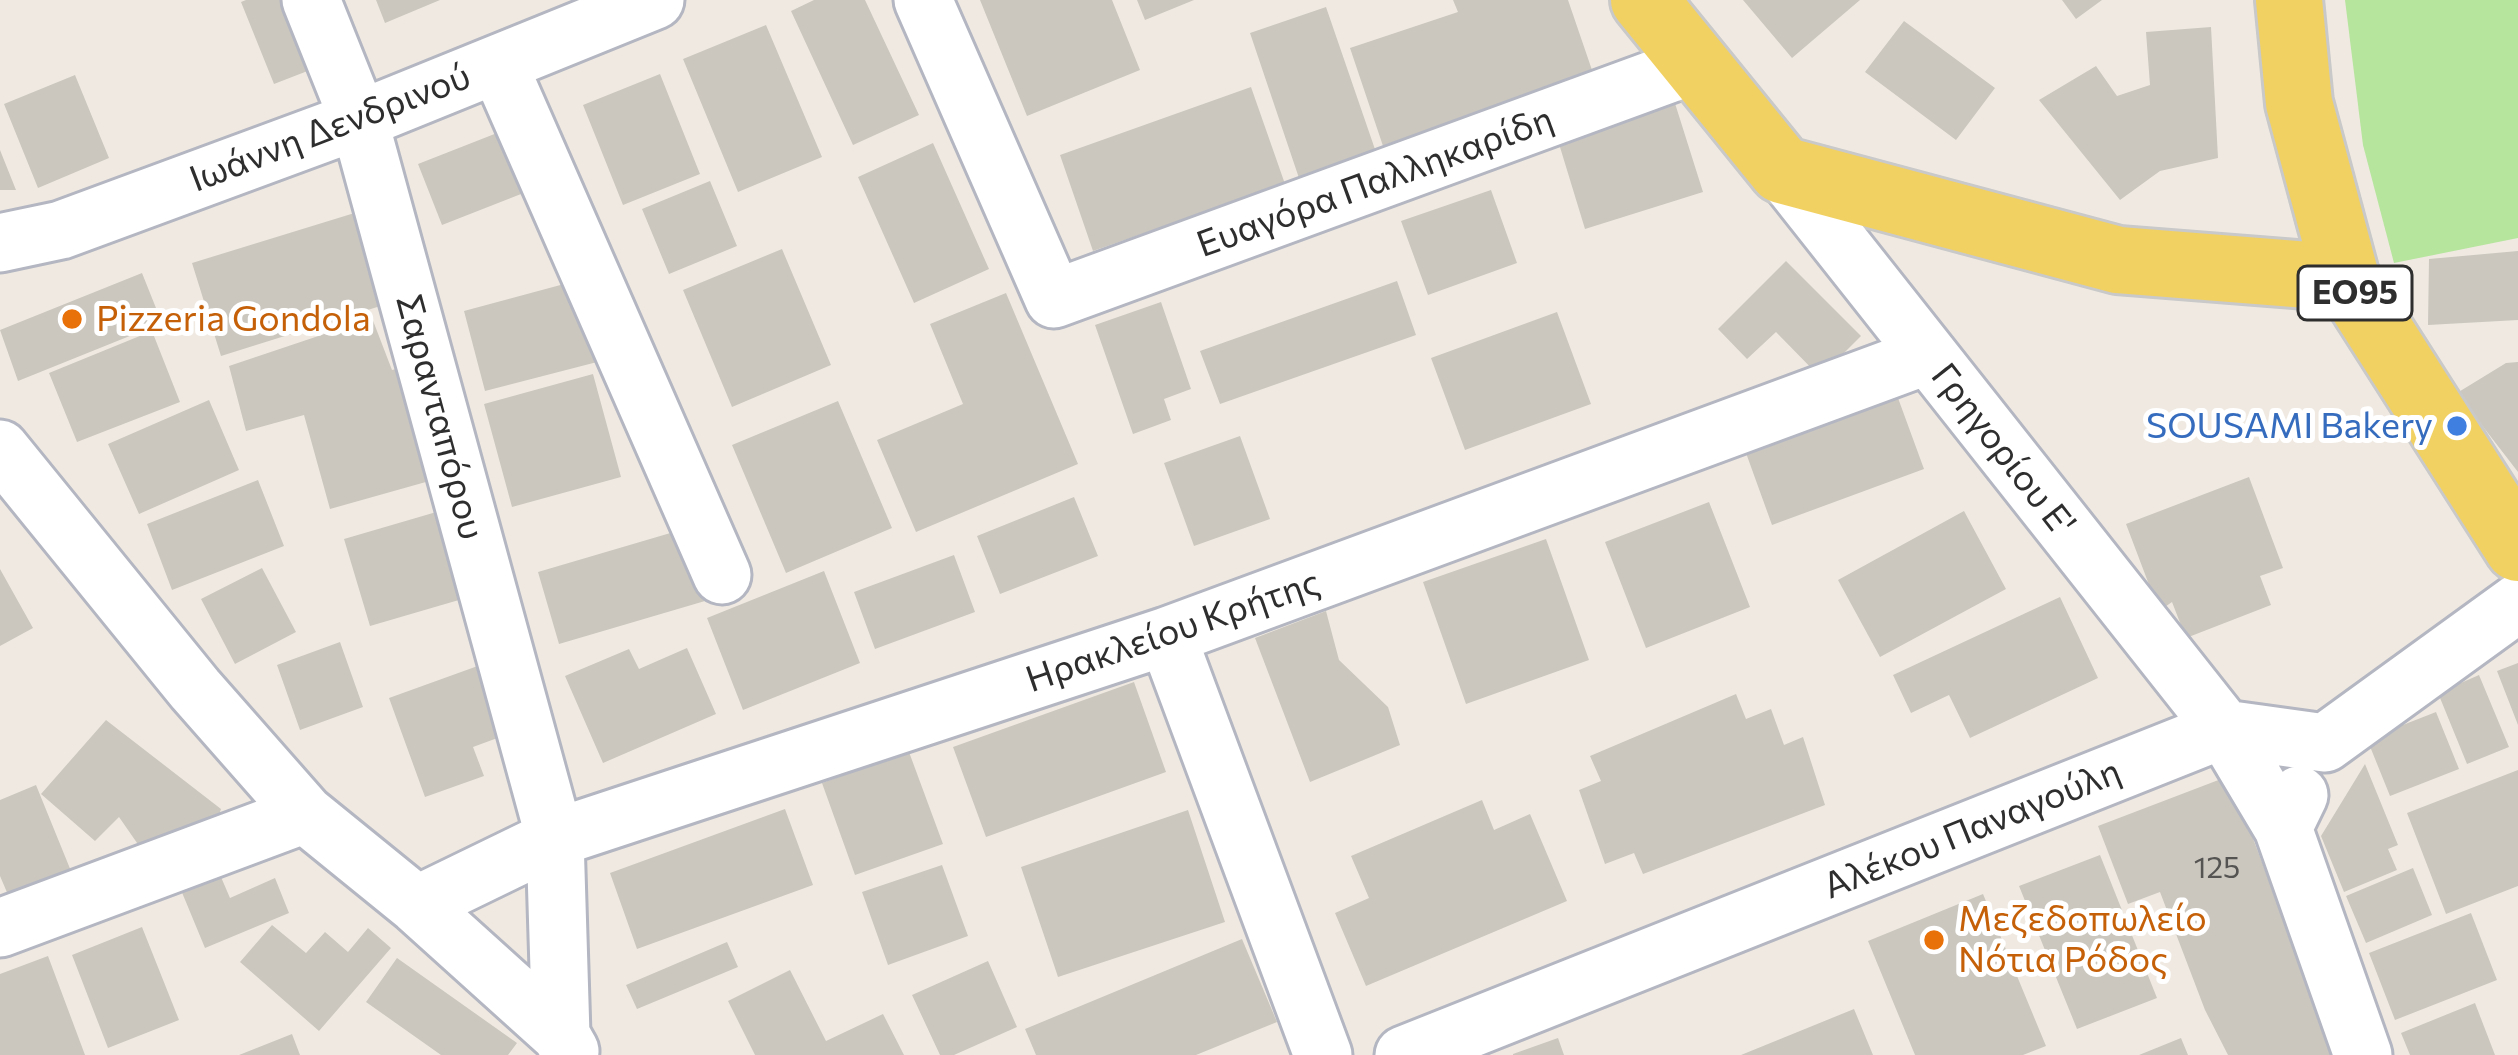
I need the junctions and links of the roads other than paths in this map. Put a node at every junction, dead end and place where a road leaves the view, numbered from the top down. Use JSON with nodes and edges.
{"nodes":[{"id":1,"x":311,"y":0,"type":"edge"},
{"id":2,"x":655,"y":0,"type":"edge"},
{"id":3,"x":923,"y":0,"type":"edge"},
{"id":4,"x":1644,"y":0,"type":"edge"},
{"id":5,"x":2290,"y":0,"type":"edge"},
{"id":6,"x":498,"y":64,"type":"junction"},
{"id":7,"x":1696,"y":64,"type":"junction"},
{"id":8,"x":359,"y":120,"type":"junction"},
{"id":9,"x":1782,"y":170,"type":"junction"},
{"id":10,"x":0,"y":243,"type":"edge"},
{"id":11,"x":2346,"y":278,"type":"junction"},
{"id":12,"x":1928,"y":355,"type":"junction"},
{"id":13,"x":0,"y":449,"type":"edge"},
{"id":14,"x":2518,"y":548,"type":"edge"},
{"id":15,"x":722,"y":575,"type":"dead end"},
{"id":16,"x":2518,"y":603,"type":"edge"},
{"id":17,"x":1167,"y":636,"type":"junction"},
{"id":18,"x":2224,"y":729,"type":"junction"},
{"id":19,"x":2325,"y":743,"type":"junction"},
{"id":20,"x":305,"y":814,"type":"junction"},
{"id":21,"x":2283,"y":828,"type":"junction"},
{"id":22,"x":555,"y":838,"type":"junction"},
{"id":23,"x":418,"y":905,"type":"junction"},
{"id":24,"x":0,"y":928,"type":"edge"},
{"id":25,"x":567,"y":1045,"type":"edge"},
{"id":26,"x":1323,"y":1055,"type":"edge"},
{"id":27,"x":1404,"y":1055,"type":"edge"},
{"id":28,"x":2362,"y":1055,"type":"edge"}],
"edges":[{"from":1,"to":8,"type":"street","name":"Σαρανταπόρου"},
{"from":2,"to":6,"type":"street","name":"Ιωάννη Δενδρινού"},
{"from":3,"to":7,"type":"street","name":"Ευαγόρα Παλληκαρίδη"},
{"from":4,"to":7,"type":"main road","name":"Γρηγορίου Ε'"},
{"from":5,"to":11,"type":"main road","number":"ΕΟ95"},
{"from":6,"to":8,"type":"street","name":"Ιωάννη Δενδρινού"},
{"from":6,"to":15,"type":"street"},
{"from":7,"to":9,"type":"main road","name":"Γρηγορίου Ε'"},
{"from":8,"to":10,"type":"street","name":"Ιωάννη Δενδρινού"},
{"from":8,"to":22,"type":"street","name":"Σαρανταπόρου"},
{"from":9,"to":11,"type":"main road"},
{"from":9,"to":12,"type":"street","name":"Γρηγορίου Ε'"},
{"from":11,"to":14,"type":"main road","number":"ΕΟ95"},
{"from":12,"to":17,"type":"street","name":"Ηρακλείου Κρήτης"},
{"from":12,"to":18,"type":"street","name":"Γρηγορίου Ε'"},
{"from":13,"to":20,"type":"street"},
{"from":16,"to":19,"type":"street"},
{"from":17,"to":22,"type":"street","name":"Ηρακλείου Κρήτης"},
{"from":17,"to":26,"type":"street"},
{"from":18,"to":19,"type":"street","name":"Αλέκου Παναγούλη"},
{"from":18,"to":21,"type":"street","name":"Γρηγορίου Ε'"},
{"from":18,"to":27,"type":"street","name":"Αλέκου Παναγούλη"},
{"from":19,"to":21,"type":"street"},
{"from":20,"to":23,"type":"street"},
{"from":20,"to":24,"type":"street"},
{"from":21,"to":28,"type":"street","name":"Γρηγορίου Ε'"},
{"from":22,"to":23,"type":"street","name":"Ηρακλείου Κρήτης"},
{"from":22,"to":25,"type":"street","name":"Σαρανταπόρου"},
{"from":23,"to":25,"type":"street"}]}
